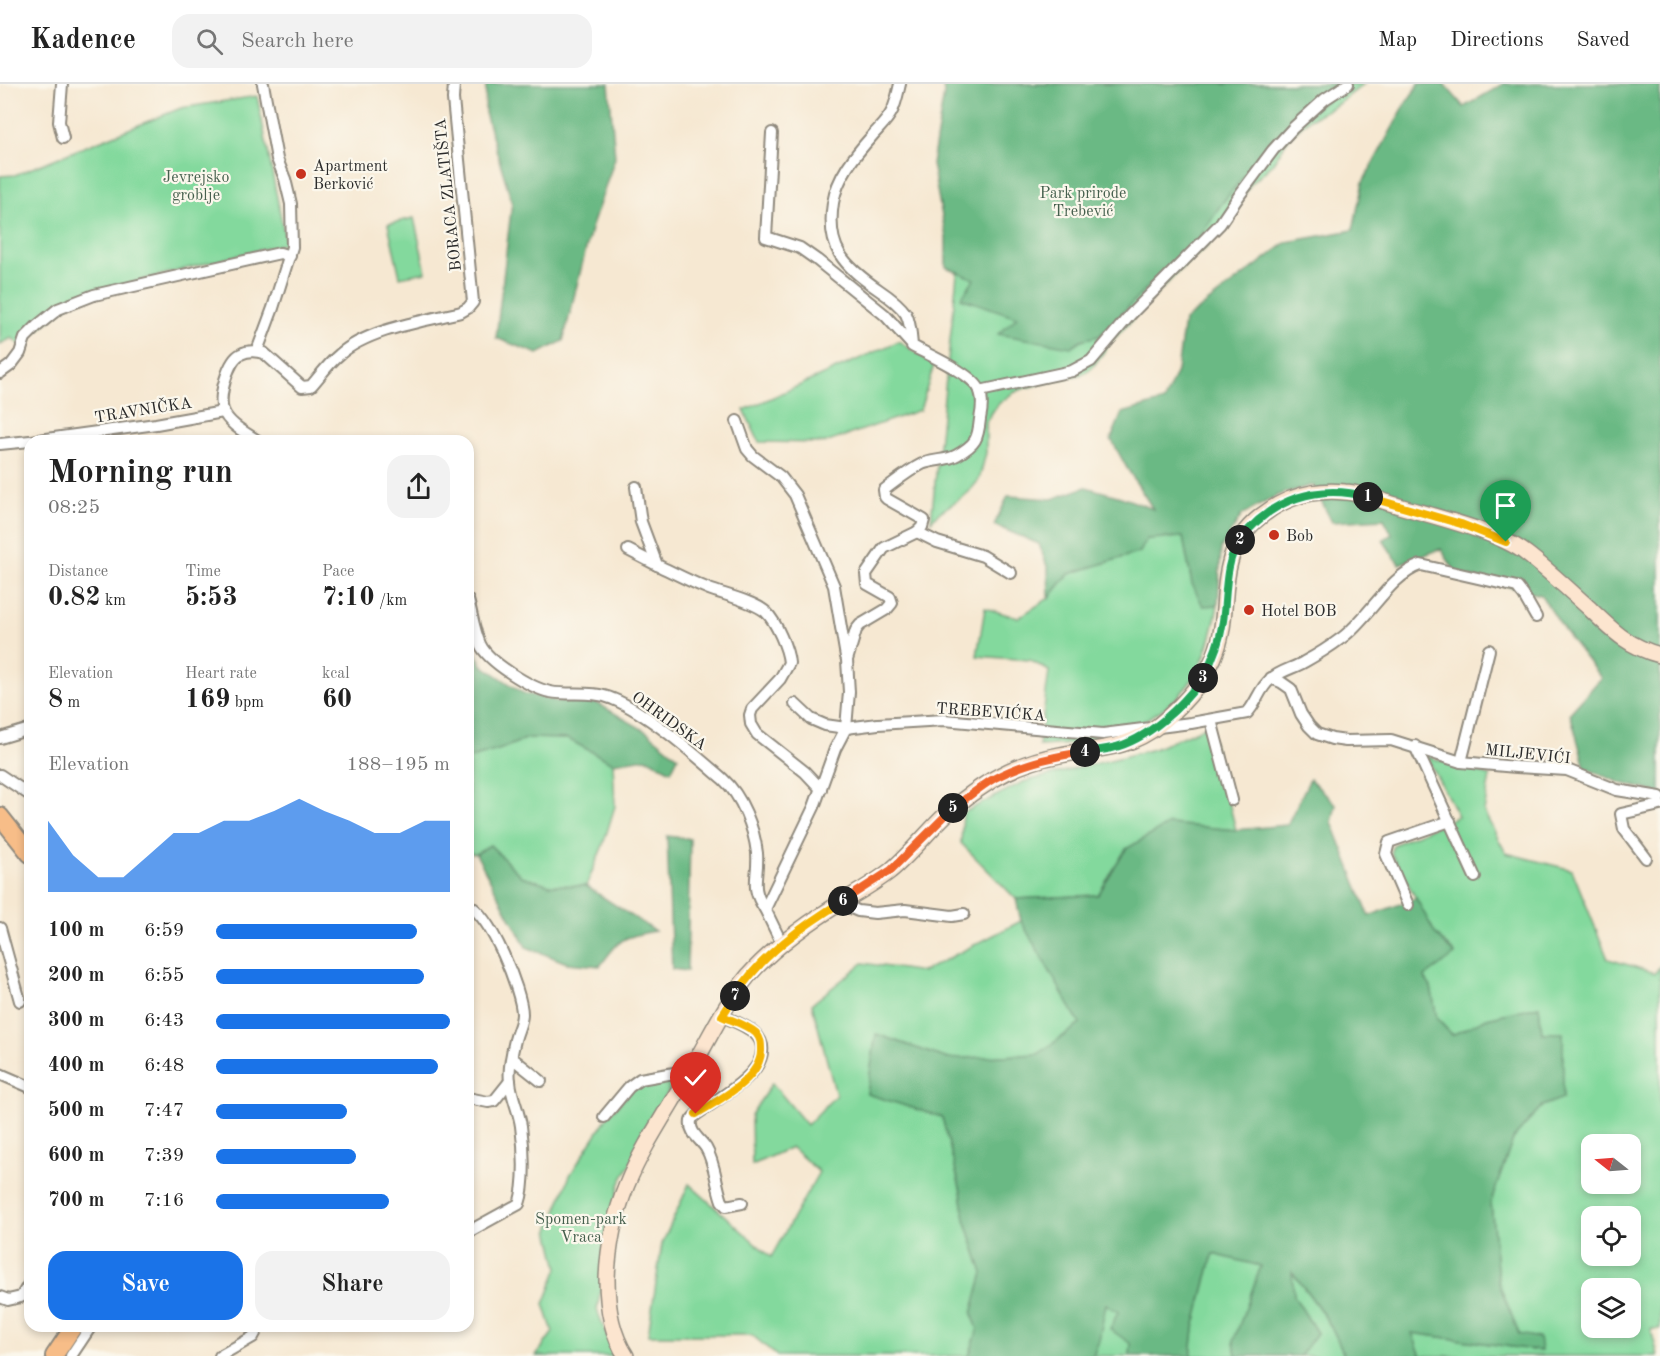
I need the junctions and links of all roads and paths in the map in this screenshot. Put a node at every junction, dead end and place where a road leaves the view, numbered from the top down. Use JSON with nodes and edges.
{"nodes":[{"id":1,"x":62,"y":84,"type":"edge"},
{"id":2,"x":263,"y":84,"type":"edge"},
{"id":3,"x":454,"y":84,"type":"edge"},
{"id":4,"x":900,"y":84,"type":"edge"},
{"id":5,"x":1348,"y":84,"type":"edge"},
{"id":6,"x":772,"y":133,"type":"dead end"},
{"id":7,"x":63,"y":138,"type":"dead end"},
{"id":8,"x":290,"y":256,"type":"junction"},
{"id":9,"x":912,"y":346,"type":"junction"},
{"id":10,"x":257,"y":351,"type":"junction"},
{"id":11,"x":0,"y":373,"type":"edge"},
{"id":12,"x":980,"y":391,"type":"junction"},
{"id":13,"x":223,"y":412,"type":"junction"},
{"id":14,"x":738,"y":421,"type":"dead end"},
{"id":15,"x":75,"y":435,"type":"edge"},
{"id":16,"x":249,"y":435,"type":"edge"},
{"id":17,"x":24,"y":442,"type":"edge"},
{"id":18,"x":0,"y":444,"type":"edge"},
{"id":19,"x":636,"y":487,"type":"dead end"},
{"id":20,"x":917,"y":532,"type":"junction"},
{"id":21,"x":628,"y":550,"type":"dead end"},
{"id":22,"x":657,"y":565,"type":"junction"},
{"id":23,"x":1011,"y":573,"type":"dead end"},
{"id":24,"x":1536,"y":617,"type":"dead end"},
{"id":25,"x":474,"y":623,"type":"edge"},
{"id":26,"x":1489,"y":650,"type":"dead end"},
{"id":27,"x":1660,"y":656,"type":"edge"},
{"id":28,"x":846,"y":660,"type":"junction"},
{"id":29,"x":1271,"y":678,"type":"junction"},
{"id":30,"x":795,"y":704,"type":"dead end"},
{"id":31,"x":1211,"y":720,"type":"junction"},
{"id":32,"x":846,"y":728,"type":"junction"},
{"id":33,"x":1155,"y":728,"type":"junction"},
{"id":34,"x":24,"y":731,"type":"edge"},
{"id":35,"x":0,"y":738,"type":"edge"},
{"id":36,"x":1415,"y":746,"type":"junction"},
{"id":37,"x":1461,"y":762,"type":"junction"},
{"id":38,"x":0,"y":775,"type":"edge"},
{"id":39,"x":821,"y":789,"type":"junction"},
{"id":40,"x":24,"y":791,"type":"edge"},
{"id":41,"x":1660,"y":797,"type":"edge"},
{"id":42,"x":1232,"y":800,"type":"dead end"},
{"id":43,"x":1660,"y":805,"type":"edge"},
{"id":44,"x":0,"y":816,"type":"edge"},
{"id":45,"x":1450,"y":821,"type":"junction"},
{"id":46,"x":24,"y":846,"type":"edge"},
{"id":47,"x":1646,"y":858,"type":"dead end"},
{"id":48,"x":1475,"y":877,"type":"dead end"},
{"id":49,"x":840,"y":903,"type":"junction"},
{"id":50,"x":1408,"y":905,"type":"dead end"},
{"id":51,"x":765,"y":909,"type":"junction"},
{"id":52,"x":474,"y":910,"type":"edge"},
{"id":53,"x":964,"y":914,"type":"dead end"},
{"id":54,"x":0,"y":928,"type":"edge"},
{"id":55,"x":783,"y":944,"type":"junction"},
{"id":56,"x":20,"y":1001,"type":"dead end"},
{"id":57,"x":722,"y":1016,"type":"junction"},
{"id":58,"x":512,"y":1058,"type":"junction"},
{"id":59,"x":691,"y":1070,"type":"junction"},
{"id":60,"x":0,"y":1074,"type":"edge"},
{"id":61,"x":510,"y":1081,"type":"junction"},
{"id":62,"x":542,"y":1081,"type":"dead end"},
{"id":63,"x":24,"y":1084,"type":"edge"},
{"id":64,"x":474,"y":1099,"type":"edge"},
{"id":65,"x":604,"y":1117,"type":"dead end"},
{"id":66,"x":742,"y":1203,"type":"dead end"},
{"id":67,"x":474,"y":1229,"type":"edge"},
{"id":68,"x":24,"y":1292,"type":"edge"},
{"id":69,"x":0,"y":1297,"type":"edge"},
{"id":70,"x":70,"y":1332,"type":"edge"},
{"id":71,"x":86,"y":1332,"type":"edge"},
{"id":72,"x":256,"y":1332,"type":"edge"},
{"id":73,"x":54,"y":1356,"type":"edge"},
{"id":74,"x":71,"y":1356,"type":"edge"},
{"id":75,"x":220,"y":1356,"type":"edge"},
{"id":76,"x":626,"y":1356,"type":"edge"}],
"edges":[{"from":1,"to":7,"type":"street"},
{"from":2,"to":8,"type":"street"},
{"from":3,"to":10,"type":"street","name":"BORACA ZLATIŠTA"},
{"from":4,"to":9,"type":"street"},
{"from":5,"to":12,"type":"street"},
{"from":6,"to":9,"type":"street"},
{"from":8,"to":10,"type":"street"},
{"from":8,"to":11,"type":"street"},
{"from":9,"to":12,"type":"street"},
{"from":10,"to":13,"type":"street"},
{"from":12,"to":20,"type":"street"},
{"from":13,"to":15,"type":"street","name":"TRAVNIČKA"},
{"from":13,"to":16,"type":"street"},
{"from":14,"to":28,"type":"street"},
{"from":17,"to":18,"type":"street","name":"TRAVNIČKA"},
{"from":19,"to":22,"type":"street"},
{"from":20,"to":23,"type":"street"},
{"from":20,"to":28,"type":"street"},
{"from":21,"to":22,"type":"street"},
{"from":22,"to":39,"type":"street"},
{"from":24,"to":29,"type":"street"},
{"from":25,"to":51,"type":"street","name":"OHRIDSKA"},
{"from":26,"to":37,"type":"street","name":"MILJEVIĆI"},
{"from":27,"to":33,"type":"main road"},
{"from":28,"to":32,"type":"street"},
{"from":29,"to":31,"type":"street","name":"TREBEVIĆKA"},
{"from":29,"to":36,"type":"street","name":"MILJEVIĆI"},
{"from":30,"to":32,"type":"street","name":"TREBEVIĆKA"},
{"from":31,"to":33,"type":"street","name":"TREBEVIĆKA"},
{"from":31,"to":42,"type":"street"},
{"from":32,"to":33,"type":"street","name":"TREBEVIĆKA"},
{"from":32,"to":39,"type":"street"},
{"from":33,"to":49,"type":"main road"},
{"from":34,"to":35,"type":"street"},
{"from":36,"to":37,"type":"street","name":"MILJEVIĆI"},
{"from":36,"to":45,"type":"street"},
{"from":37,"to":41,"type":"street","name":"MILJEVIĆI"},
{"from":38,"to":40,"type":"street"},
{"from":39,"to":51,"type":"street"},
{"from":43,"to":47,"type":"street"},
{"from":44,"to":46,"type":"main road"},
{"from":45,"to":48,"type":"street"},
{"from":45,"to":50,"type":"street"},
{"from":49,"to":53,"type":"street"},
{"from":49,"to":55,"type":"main road"},
{"from":51,"to":55,"type":"street","name":"OHRIDSKA"},
{"from":52,"to":58,"type":"street"},
{"from":54,"to":56,"type":"street"},
{"from":55,"to":57,"type":"main road"},
{"from":57,"to":59,"type":"main road"},
{"from":57,"to":66,"type":"street"},
{"from":58,"to":61,"type":"street"},
{"from":58,"to":62,"type":"street"},
{"from":59,"to":65,"type":"street"},
{"from":59,"to":76,"type":"main road"},
{"from":60,"to":63,"type":"street"},
{"from":61,"to":64,"type":"street"},
{"from":61,"to":67,"type":"street"},
{"from":68,"to":69,"type":"street"},
{"from":70,"to":73,"type":"main road"},
{"from":71,"to":74,"type":"street"},
{"from":72,"to":75,"type":"street"}]}
